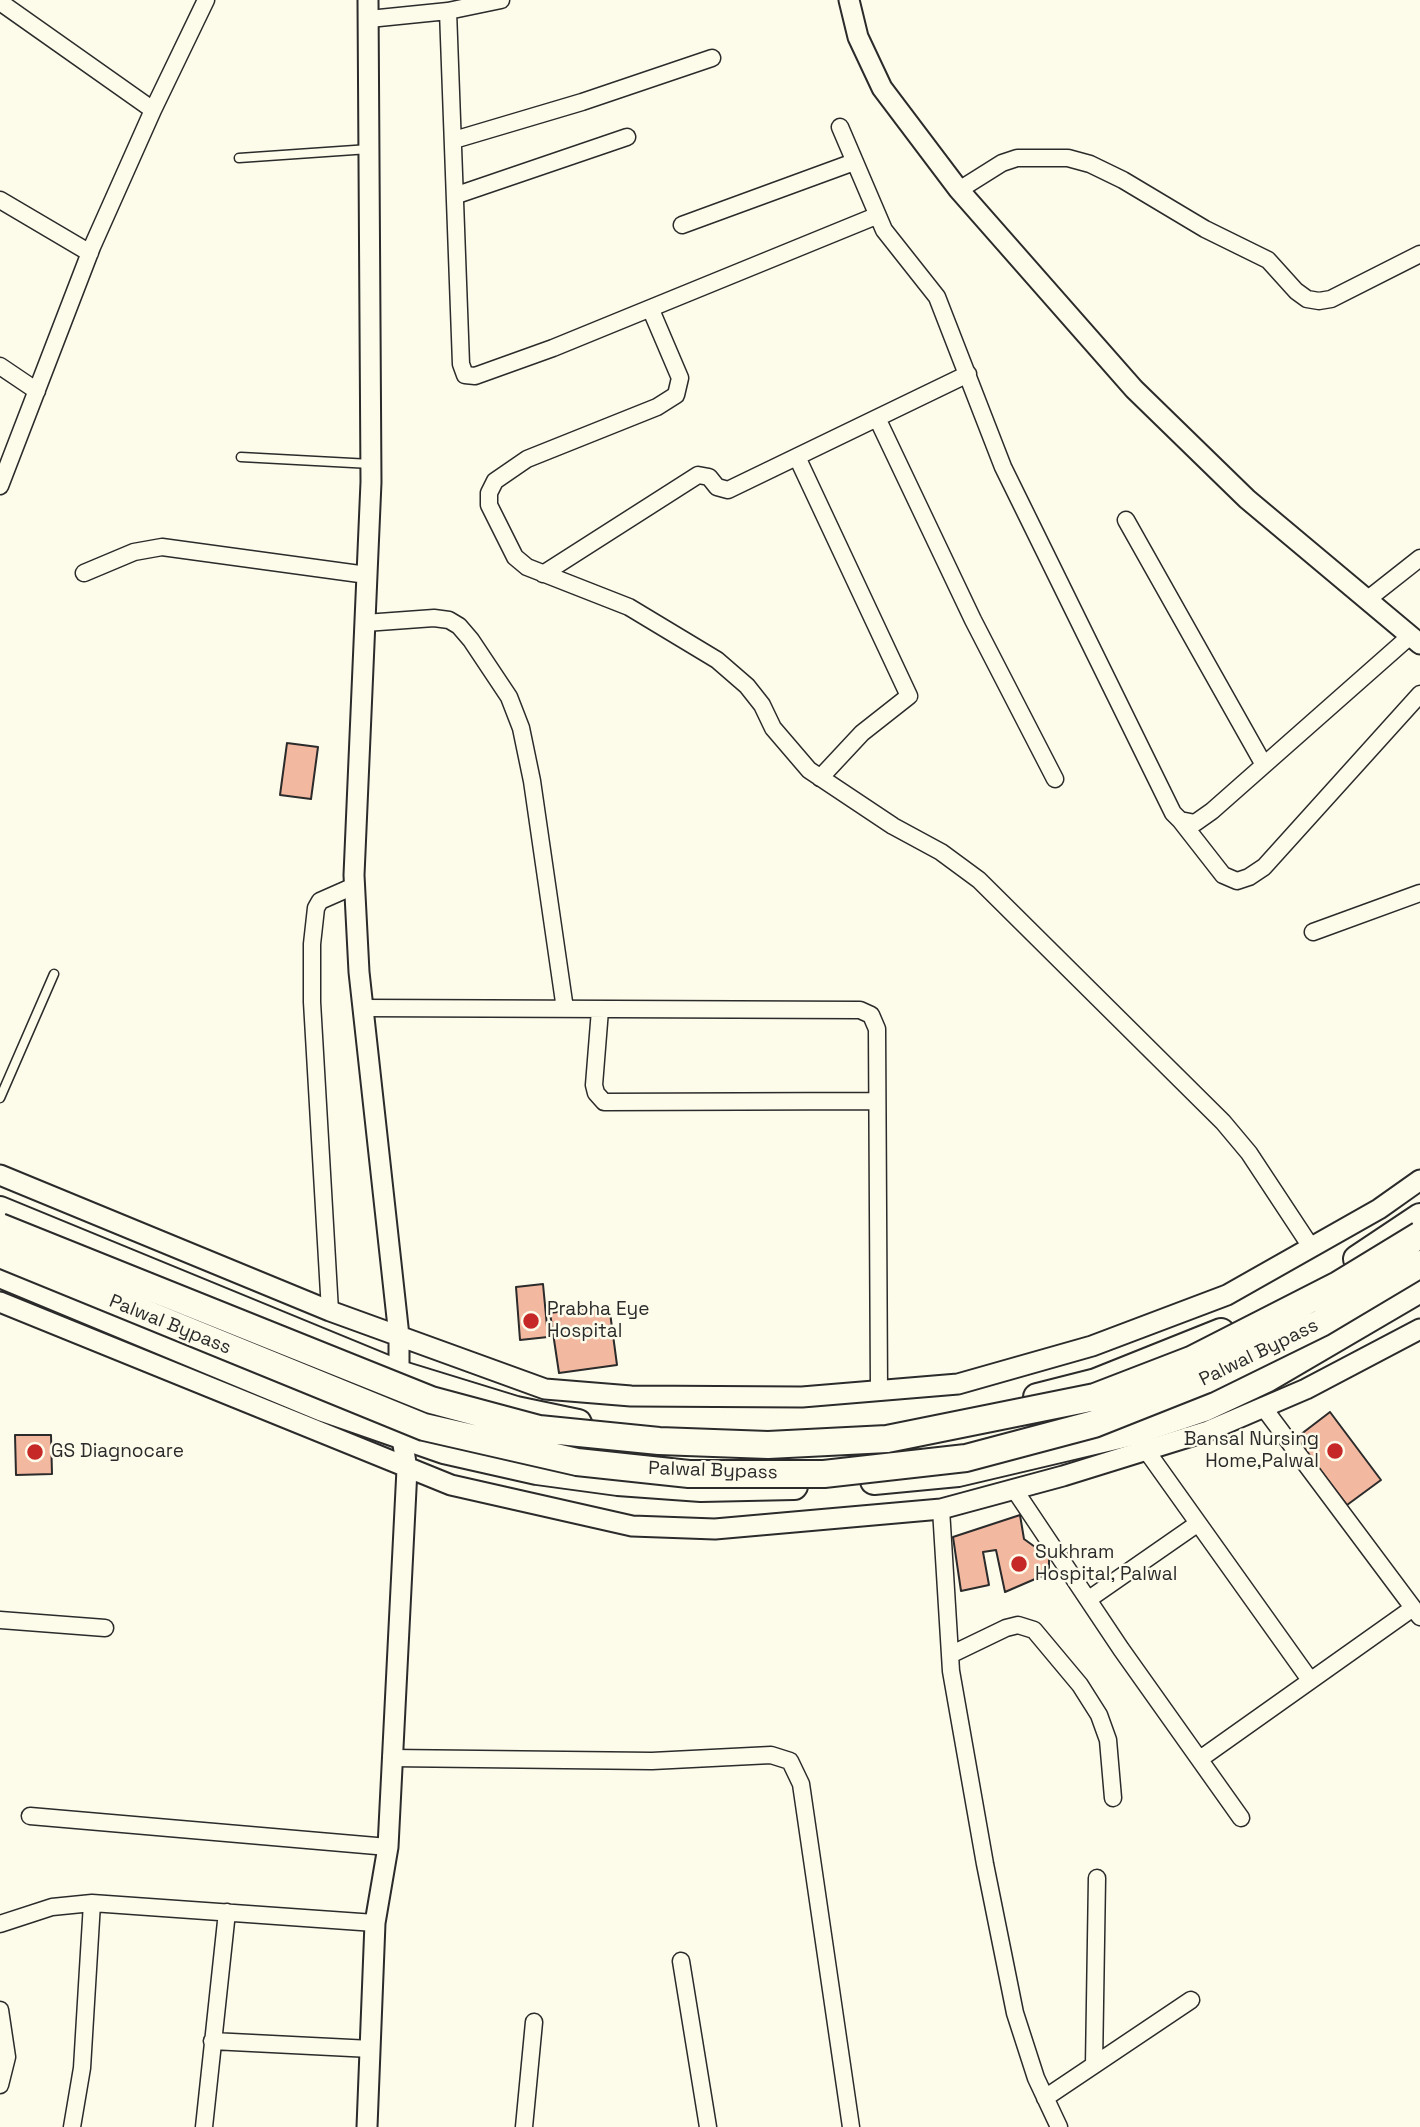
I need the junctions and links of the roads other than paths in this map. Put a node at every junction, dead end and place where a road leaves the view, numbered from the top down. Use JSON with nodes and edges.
{"nodes":[{"id":1,"x":206,"y":0,"type":"edge"},
{"id":2,"x":501,"y":0,"type":"edge"},
{"id":3,"x":849,"y":0,"type":"edge"},
{"id":4,"x":0,"y":2,"type":"edge"},
{"id":5,"x":368,"y":9,"type":"edge"},
{"id":6,"x":448,"y":11,"type":"junction"},
{"id":7,"x":712,"y":58,"type":"dead end"},
{"id":8,"x":153,"y":110,"type":"junction"},
{"id":9,"x":840,"y":127,"type":"dead end"},
{"id":10,"x":627,"y":138,"type":"dead end"},
{"id":11,"x":454,"y":140,"type":"junction"},
{"id":12,"x":369,"y":149,"type":"junction"},
{"id":13,"x":239,"y":158,"type":"dead end"},
{"id":14,"x":854,"y":162,"type":"junction"},
{"id":15,"x":958,"y":190,"type":"junction"},
{"id":16,"x":457,"y":195,"type":"junction"},
{"id":17,"x":0,"y":200,"type":"edge"},
{"id":18,"x":876,"y":216,"type":"junction"},
{"id":19,"x":682,"y":225,"type":"dead end"},
{"id":20,"x":90,"y":253,"type":"junction"},
{"id":21,"x":1420,"y":254,"type":"edge"},
{"id":22,"x":651,"y":310,"type":"junction"},
{"id":23,"x":0,"y":366,"type":"edge"},
{"id":24,"x":968,"y":374,"type":"junction"},
{"id":25,"x":37,"y":391,"type":"junction"},
{"id":26,"x":877,"y":418,"type":"junction"},
{"id":27,"x":241,"y":457,"type":"dead end"},
{"id":28,"x":797,"y":457,"type":"junction"},
{"id":29,"x":371,"y":464,"type":"junction"},
{"id":30,"x":0,"y":486,"type":"edge"},
{"id":31,"x":1126,"y":520,"type":"dead end"},
{"id":32,"x":1420,"y":558,"type":"edge"},
{"id":33,"x":84,"y":573,"type":"dead end"},
{"id":34,"x":543,"y":574,"type":"junction"},
{"id":35,"x":367,"y":575,"type":"junction"},
{"id":36,"x":1368,"y":599,"type":"junction"},
{"id":37,"x":365,"y":623,"type":"junction"},
{"id":38,"x":1415,"y":640,"type":"edge"},
{"id":39,"x":1420,"y":694,"type":"edge"},
{"id":40,"x":1264,"y":765,"type":"junction"},
{"id":41,"x":820,"y":778,"type":"junction"},
{"id":42,"x":1055,"y":779,"type":"dead end"},
{"id":43,"x":1180,"y":820,"type":"junction"},
{"id":44,"x":354,"y":886,"type":"junction"},
{"id":45,"x":1420,"y":893,"type":"edge"},
{"id":46,"x":1313,"y":932,"type":"dead end"},
{"id":47,"x":54,"y":974,"type":"dead end"},
{"id":48,"x":363,"y":1008,"type":"junction"},
{"id":49,"x":565,"y":1009,"type":"junction"},
{"id":50,"x":600,"y":1010,"type":"junction"},
{"id":51,"x":0,"y":1098,"type":"edge"},
{"id":52,"x":877,"y":1101,"type":"junction"},
{"id":53,"x":0,"y":1175,"type":"edge"},
{"id":54,"x":1420,"y":1180,"type":"edge"},
{"id":55,"x":0,"y":1210,"type":"edge"},
{"id":56,"x":1420,"y":1217,"type":"edge"},
{"id":57,"x":0,"y":1227,"type":"edge"},
{"id":58,"x":1420,"y":1235,"type":"edge"},
{"id":59,"x":1311,"y":1247,"type":"junction"},
{"id":60,"x":0,"y":1254,"type":"edge"},
{"id":61,"x":1420,"y":1264,"type":"edge"},
{"id":62,"x":0,"y":1274,"type":"edge"},
{"id":63,"x":1420,"y":1289,"type":"edge"},
{"id":64,"x":0,"y":1302,"type":"edge"},
{"id":65,"x":330,"y":1311,"type":"junction"},
{"id":66,"x":1420,"y":1329,"type":"edge"},
{"id":67,"x":399,"y":1336,"type":"junction"},
{"id":68,"x":399,"y":1374,"type":"junction"},
{"id":69,"x":880,"y":1391,"type":"junction"},
{"id":70,"x":1263,"y":1407,"type":"junction"},
{"id":71,"x":402,"y":1435,"type":"junction"},
{"id":72,"x":1146,"y":1450,"type":"junction"},
{"id":73,"x":407,"y":1469,"type":"junction"},
{"id":74,"x":1014,"y":1489,"type":"junction"},
{"id":75,"x":941,"y":1509,"type":"junction"},
{"id":76,"x":1197,"y":1524,"type":"junction"},
{"id":77,"x":1089,"y":1599,"type":"junction"},
{"id":78,"x":1416,"y":1612,"type":"edge"},
{"id":79,"x":0,"y":1620,"type":"edge"},
{"id":80,"x":105,"y":1628,"type":"dead end"},
{"id":81,"x":950,"y":1655,"type":"junction"},
{"id":82,"x":1310,"y":1680,"type":"junction"},
{"id":83,"x":391,"y":1758,"type":"junction"},
{"id":84,"x":1200,"y":1759,"type":"junction"},
{"id":85,"x":1113,"y":1798,"type":"dead end"},
{"id":86,"x":30,"y":1816,"type":"dead end"},
{"id":87,"x":1241,"y":1818,"type":"dead end"},
{"id":88,"x":388,"y":1847,"type":"junction"},
{"id":89,"x":1097,"y":1878,"type":"dead end"},
{"id":90,"x":92,"y":1903,"type":"junction"},
{"id":91,"x":227,"y":1912,"type":"junction"},
{"id":92,"x":375,"y":1923,"type":"junction"},
{"id":93,"x":0,"y":1924,"type":"edge"},
{"id":94,"x":681,"y":1961,"type":"dead end"},
{"id":95,"x":1191,"y":2000,"type":"dead end"},
{"id":96,"x":0,"y":2010,"type":"edge"},
{"id":97,"x":534,"y":2022,"type":"dead end"},
{"id":98,"x":212,"y":2042,"type":"junction"},
{"id":99,"x":371,"y":2049,"type":"junction"},
{"id":100,"x":1094,"y":2065,"type":"junction"},
{"id":101,"x":0,"y":2085,"type":"edge"},
{"id":102,"x":1045,"y":2098,"type":"junction"},
{"id":103,"x":72,"y":2127,"type":"edge"},
{"id":104,"x":204,"y":2127,"type":"edge"},
{"id":105,"x":367,"y":2127,"type":"edge"},
{"id":106,"x":524,"y":2127,"type":"edge"},
{"id":107,"x":708,"y":2127,"type":"edge"},
{"id":108,"x":850,"y":2127,"type":"edge"},
{"id":109,"x":1059,"y":2127,"type":"edge"}],
"edges":[{"from":1,"to":8,"type":"street"},
{"from":2,"to":6,"type":"street"},
{"from":3,"to":15,"type":"street"},
{"from":4,"to":8,"type":"street"},
{"from":5,"to":6,"type":"street"},
{"from":5,"to":12,"type":"street"},
{"from":6,"to":11,"type":"street"},
{"from":7,"to":11,"type":"street"},
{"from":8,"to":20,"type":"street"},
{"from":9,"to":14,"type":"street"},
{"from":10,"to":16,"type":"street"},
{"from":11,"to":16,"type":"street"},
{"from":12,"to":13,"type":"lane"},
{"from":12,"to":29,"type":"street"},
{"from":14,"to":18,"type":"street"},
{"from":14,"to":19,"type":"street"},
{"from":15,"to":21,"type":"street"},
{"from":15,"to":36,"type":"street"},
{"from":16,"to":22,"type":"street"},
{"from":17,"to":20,"type":"street"},
{"from":18,"to":22,"type":"street"},
{"from":18,"to":24,"type":"street"},
{"from":20,"to":25,"type":"street"},
{"from":22,"to":34,"type":"street"},
{"from":23,"to":25,"type":"street"},
{"from":24,"to":26,"type":"street"},
{"from":24,"to":43,"type":"street"},
{"from":25,"to":30,"type":"street"},
{"from":26,"to":28,"type":"street"},
{"from":26,"to":42,"type":"street"},
{"from":27,"to":29,"type":"lane"},
{"from":28,"to":34,"type":"street"},
{"from":28,"to":41,"type":"street"},
{"from":29,"to":35,"type":"street"},
{"from":31,"to":40,"type":"street"},
{"from":32,"to":36,"type":"street"},
{"from":33,"to":35,"type":"street"},
{"from":34,"to":41,"type":"street"},
{"from":35,"to":37,"type":"street"},
{"from":36,"to":38,"type":"street"},
{"from":37,"to":44,"type":"street"},
{"from":37,"to":49,"type":"street"},
{"from":38,"to":40,"type":"street"},
{"from":39,"to":43,"type":"street"},
{"from":40,"to":43,"type":"street"},
{"from":41,"to":59,"type":"street"},
{"from":44,"to":48,"type":"street"},
{"from":44,"to":65,"type":"street"},
{"from":45,"to":46,"type":"street"},
{"from":47,"to":51,"type":"lane"},
{"from":48,"to":49,"type":"street"},
{"from":48,"to":67,"type":"street"},
{"from":49,"to":50,"type":"street"},
{"from":50,"to":52,"type":"street"},
{"from":50,"to":52,"type":"street"},
{"from":52,"to":69,"type":"street"},
{"from":53,"to":65,"type":"street"},
{"from":54,"to":59,"type":"street"},
{"from":55,"to":68,"type":"highway"},
{"from":56,"to":68,"type":"highway"},
{"from":57,"to":58,"type":"highway","name":"Palwal Bypass","bridge":true},
{"from":59,"to":69,"type":"street"},
{"from":60,"to":61,"type":"highway","name":"Palwal Bypass","bridge":true},
{"from":62,"to":71,"type":"highway"},
{"from":63,"to":71,"type":"highway"},
{"from":64,"to":73,"type":"street"},
{"from":65,"to":67,"type":"street"},
{"from":66,"to":70,"type":"street"},
{"from":67,"to":68,"type":"street"},
{"from":67,"to":69,"type":"street"},
{"from":68,"to":71,"type":"street"},
{"from":70,"to":72,"type":"street"},
{"from":70,"to":78,"type":"street"},
{"from":71,"to":73,"type":"street"},
{"from":72,"to":74,"type":"street"},
{"from":72,"to":76,"type":"street"},
{"from":73,"to":75,"type":"street"},
{"from":73,"to":83,"type":"street"},
{"from":74,"to":75,"type":"street"},
{"from":74,"to":77,"type":"street"},
{"from":75,"to":81,"type":"street"},
{"from":76,"to":77,"type":"street"},
{"from":76,"to":82,"type":"street"},
{"from":77,"to":84,"type":"street"},
{"from":78,"to":82,"type":"street"},
{"from":79,"to":80,"type":"street"},
{"from":81,"to":85,"type":"street"},
{"from":81,"to":102,"type":"street"},
{"from":82,"to":84,"type":"street"},
{"from":83,"to":88,"type":"street"},
{"from":83,"to":108,"type":"street"},
{"from":84,"to":87,"type":"street"},
{"from":86,"to":88,"type":"street"},
{"from":88,"to":92,"type":"street"},
{"from":89,"to":100,"type":"street"},
{"from":90,"to":91,"type":"street"},
{"from":90,"to":93,"type":"street"},
{"from":90,"to":103,"type":"street"},
{"from":91,"to":92,"type":"street"},
{"from":91,"to":98,"type":"street"},
{"from":92,"to":99,"type":"street"},
{"from":94,"to":107,"type":"street"},
{"from":95,"to":100,"type":"street"},
{"from":96,"to":101,"type":"street"},
{"from":97,"to":106,"type":"street"},
{"from":98,"to":99,"type":"street"},
{"from":98,"to":104,"type":"street"},
{"from":99,"to":105,"type":"street"},
{"from":100,"to":102,"type":"street"},
{"from":102,"to":109,"type":"street"}]}
